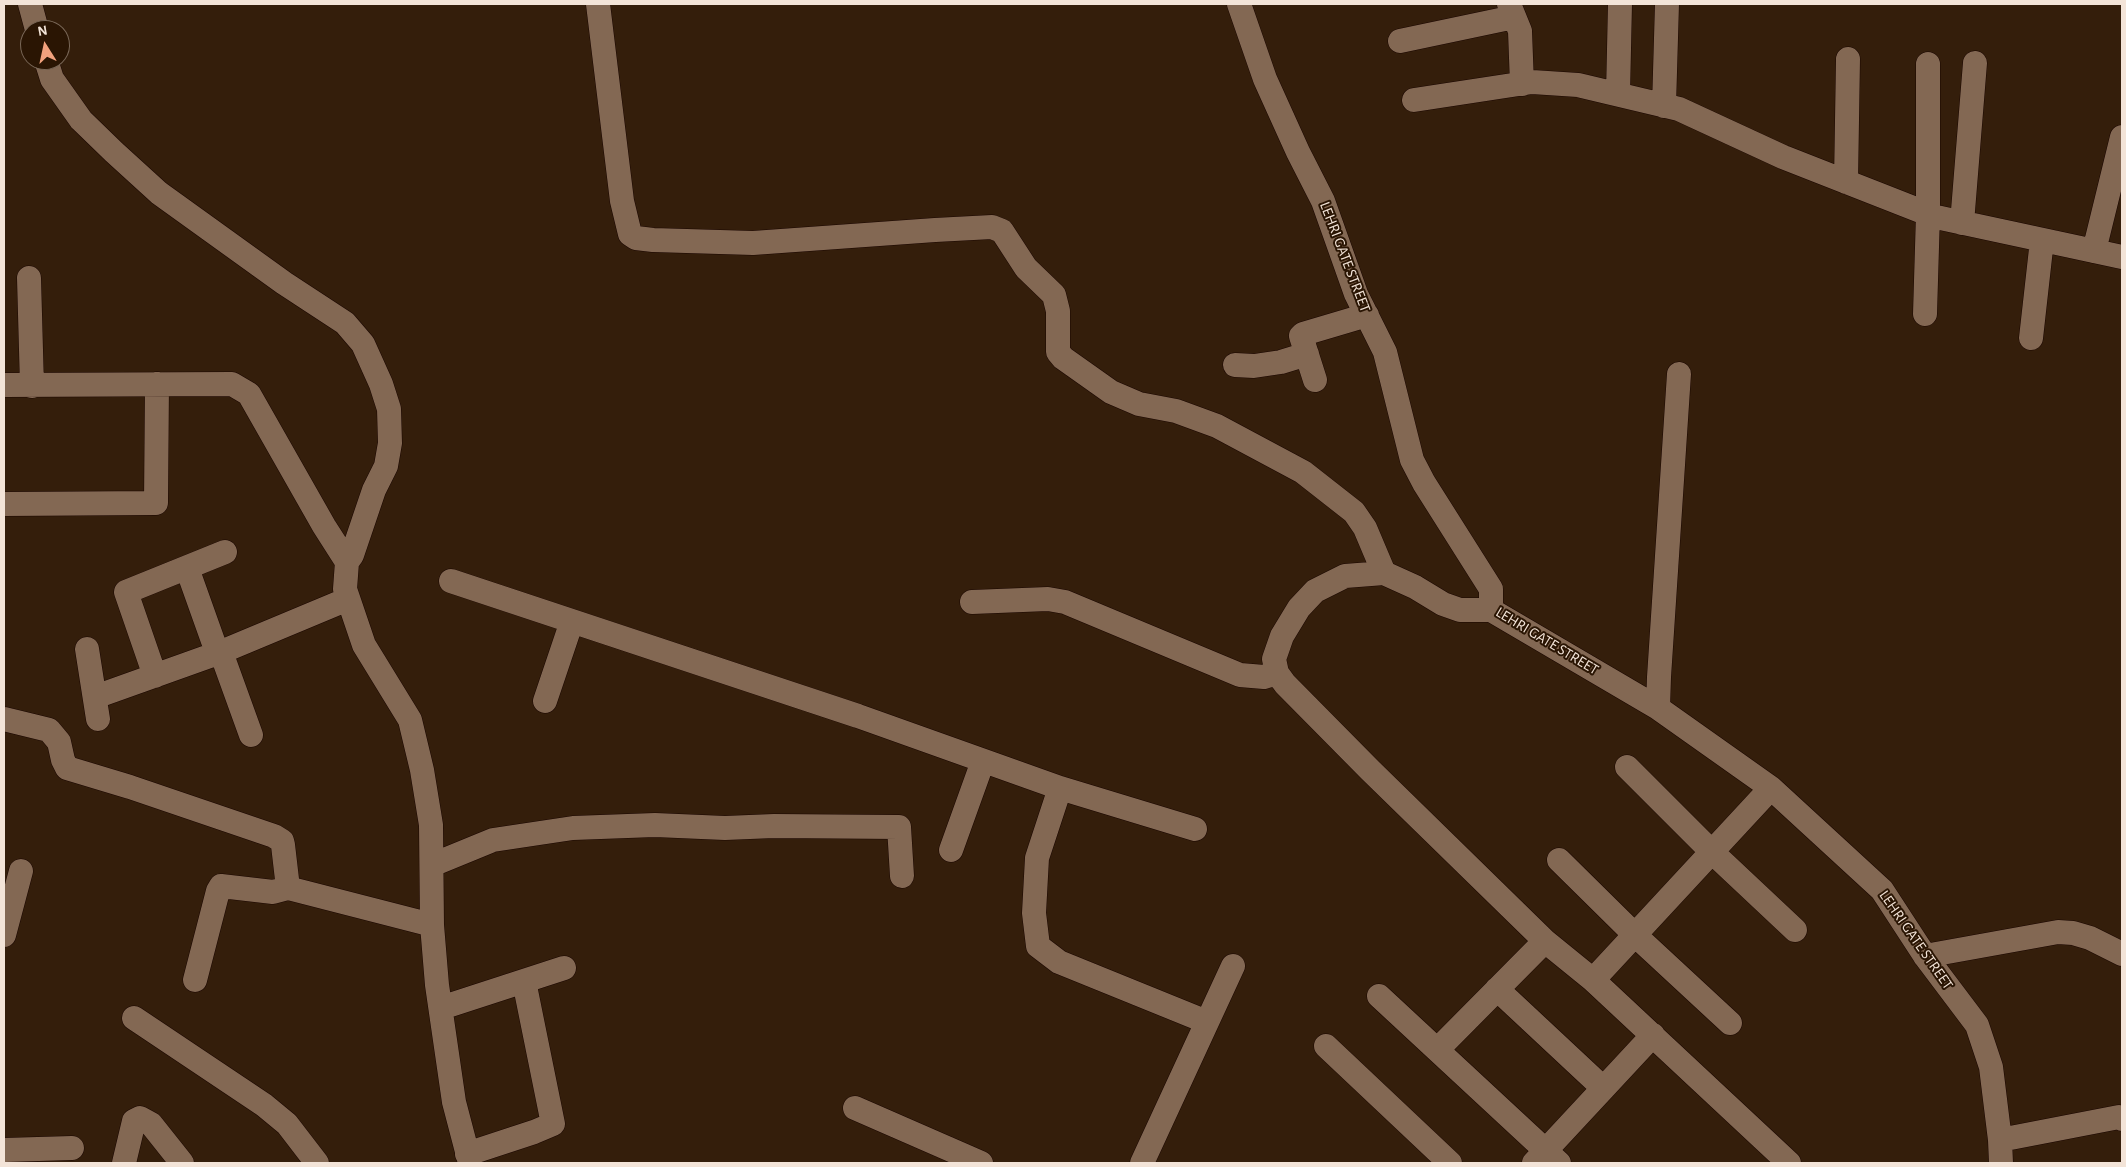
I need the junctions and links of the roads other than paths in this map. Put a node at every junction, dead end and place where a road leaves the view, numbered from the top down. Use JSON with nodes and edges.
{"nodes":[{"id":1,"x":30,"y":4,"type":"edge"},
{"id":2,"x":598,"y":4,"type":"edge"},
{"id":3,"x":1239,"y":4,"type":"edge"},
{"id":4,"x":1620,"y":4,"type":"edge"},
{"id":5,"x":1667,"y":4,"type":"edge"},
{"id":6,"x":1512,"y":10,"type":"edge"},
{"id":7,"x":34,"y":20,"type":"edge"},
{"id":8,"x":1400,"y":41,"type":"dead end"},
{"id":9,"x":1848,"y":59,"type":"dead end"},
{"id":10,"x":1975,"y":63,"type":"dead end"},
{"id":11,"x":1928,"y":64,"type":"dead end"},
{"id":12,"x":49,"y":70,"type":"edge"},
{"id":13,"x":1522,"y":84,"type":"junction"},
{"id":14,"x":1618,"y":94,"type":"junction"},
{"id":15,"x":1414,"y":100,"type":"dead end"},
{"id":16,"x":1664,"y":106,"type":"junction"},
{"id":17,"x":2122,"y":137,"type":"edge"},
{"id":18,"x":1846,"y":182,"type":"junction"},
{"id":19,"x":1928,"y":214,"type":"junction"},
{"id":20,"x":1962,"y":223,"type":"junction"},
{"id":21,"x":2042,"y":240,"type":"junction"},
{"id":22,"x":2094,"y":251,"type":"junction"},
{"id":23,"x":2122,"y":257,"type":"edge"},
{"id":24,"x":29,"y":278,"type":"dead end"},
{"id":25,"x":1925,"y":314,"type":"dead end"},
{"id":26,"x":1367,"y":315,"type":"junction"},
{"id":27,"x":2031,"y":338,"type":"dead end"},
{"id":28,"x":1307,"y":354,"type":"junction"},
{"id":29,"x":1235,"y":365,"type":"dead end"},
{"id":30,"x":1679,"y":374,"type":"dead end"},
{"id":31,"x":1315,"y":380,"type":"dead end"},
{"id":32,"x":157,"y":384,"type":"junction"},
{"id":33,"x":4,"y":386,"type":"edge"},
{"id":34,"x":32,"y":386,"type":"junction"},
{"id":35,"x":4,"y":504,"type":"edge"},
{"id":36,"x":225,"y":552,"type":"dead end"},
{"id":37,"x":348,"y":562,"type":"junction"},
{"id":38,"x":186,"y":568,"type":"junction"},
{"id":39,"x":1384,"y":573,"type":"junction"},
{"id":40,"x":452,"y":580,"type":"dead end"},
{"id":41,"x":348,"y":599,"type":"junction"},
{"id":42,"x":972,"y":602,"type":"dead end"},
{"id":43,"x":1491,"y":610,"type":"junction"},
{"id":44,"x":572,"y":621,"type":"junction"},
{"id":45,"x":217,"y":647,"type":"junction"},
{"id":46,"x":87,"y":648,"type":"dead end"},
{"id":47,"x":1277,"y":673,"type":"junction"},
{"id":48,"x":155,"y":676,"type":"junction"},
{"id":49,"x":545,"y":701,"type":"dead end"},
{"id":50,"x":1658,"y":708,"type":"junction"},
{"id":51,"x":4,"y":719,"type":"edge"},
{"id":52,"x":251,"y":735,"type":"dead end"},
{"id":53,"x":984,"y":760,"type":"junction"},
{"id":54,"x":1627,"y":767,"type":"dead end"},
{"id":55,"x":1060,"y":788,"type":"junction"},
{"id":56,"x":1771,"y":788,"type":"junction"},
{"id":57,"x":1195,"y":829,"type":"dead end"},
{"id":58,"x":951,"y":850,"type":"dead end"},
{"id":59,"x":1712,"y":852,"type":"junction"},
{"id":60,"x":1560,"y":860,"type":"dead end"},
{"id":61,"x":432,"y":865,"type":"junction"},
{"id":62,"x":21,"y":871,"type":"dead end"},
{"id":63,"x":902,"y":876,"type":"dead end"},
{"id":64,"x":288,"y":888,"type":"junction"},
{"id":65,"x":432,"y":925,"type":"junction"},
{"id":66,"x":5,"y":926,"type":"edge"},
{"id":67,"x":1795,"y":930,"type":"dead end"},
{"id":68,"x":1635,"y":935,"type":"junction"},
{"id":69,"x":1546,"y":941,"type":"junction"},
{"id":70,"x":2122,"y":954,"type":"edge"},
{"id":71,"x":1925,"y":956,"type":"junction"},
{"id":72,"x":1233,"y":966,"type":"dead end"},
{"id":73,"x":564,"y":968,"type":"dead end"},
{"id":74,"x":195,"y":980,"type":"dead end"},
{"id":75,"x":1593,"y":980,"type":"junction"},
{"id":76,"x":524,"y":981,"type":"junction"},
{"id":77,"x":1497,"y":989,"type":"junction"},
{"id":78,"x":1379,"y":996,"type":"dead end"},
{"id":79,"x":441,"y":1008,"type":"junction"},
{"id":80,"x":134,"y":1018,"type":"dead end"},
{"id":81,"x":1207,"y":1022,"type":"junction"},
{"id":82,"x":1730,"y":1023,"type":"dead end"},
{"id":83,"x":1652,"y":1035,"type":"junction"},
{"id":84,"x":1326,"y":1046,"type":"dead end"},
{"id":85,"x":1438,"y":1049,"type":"junction"},
{"id":86,"x":1604,"y":1088,"type":"junction"},
{"id":87,"x":855,"y":1108,"type":"dead end"},
{"id":88,"x":2122,"y":1119,"type":"edge"},
{"id":89,"x":2000,"y":1140,"type":"junction"},
{"id":90,"x":72,"y":1148,"type":"dead end"},
{"id":91,"x":4,"y":1150,"type":"edge"},
{"id":92,"x":468,"y":1159,"type":"edge"},
{"id":93,"x":1546,"y":1159,"type":"edge"},
{"id":94,"x":124,"y":1163,"type":"edge"},
{"id":95,"x":182,"y":1163,"type":"edge"},
{"id":96,"x":317,"y":1163,"type":"edge"},
{"id":97,"x":981,"y":1163,"type":"edge"},
{"id":98,"x":1142,"y":1163,"type":"edge"},
{"id":99,"x":1450,"y":1163,"type":"edge"},
{"id":100,"x":1789,"y":1163,"type":"edge"},
{"id":101,"x":2001,"y":1163,"type":"edge"}],
"edges":[{"from":1,"to":7,"type":"street"},
{"from":2,"to":39,"type":"street"},
{"from":3,"to":26,"type":"street","name":"LEHRI GATE STREET"},
{"from":4,"to":14,"type":"street"},
{"from":5,"to":16,"type":"street"},
{"from":6,"to":8,"type":"street"},
{"from":6,"to":13,"type":"street"},
{"from":9,"to":18,"type":"street"},
{"from":10,"to":20,"type":"street"},
{"from":11,"to":19,"type":"street"},
{"from":12,"to":37,"type":"street"},
{"from":13,"to":14,"type":"street"},
{"from":13,"to":15,"type":"street"},
{"from":14,"to":16,"type":"street"},
{"from":16,"to":18,"type":"street"},
{"from":17,"to":22,"type":"street"},
{"from":18,"to":19,"type":"street"},
{"from":19,"to":20,"type":"street"},
{"from":19,"to":25,"type":"street"},
{"from":20,"to":21,"type":"street"},
{"from":21,"to":22,"type":"street"},
{"from":21,"to":27,"type":"street"},
{"from":22,"to":23,"type":"street"},
{"from":24,"to":34,"type":"street"},
{"from":26,"to":28,"type":"street"},
{"from":26,"to":43,"type":"street","name":"LEHRI GATE STREET"},
{"from":28,"to":29,"type":"street"},
{"from":28,"to":31,"type":"street"},
{"from":30,"to":50,"type":"street"},
{"from":32,"to":34,"type":"street"},
{"from":32,"to":35,"type":"street"},
{"from":32,"to":37,"type":"street"},
{"from":33,"to":34,"type":"street"},
{"from":36,"to":38,"type":"street"},
{"from":37,"to":41,"type":"street"},
{"from":38,"to":45,"type":"street"},
{"from":38,"to":48,"type":"street"},
{"from":39,"to":43,"type":"street"},
{"from":39,"to":47,"type":"street"},
{"from":40,"to":44,"type":"street"},
{"from":41,"to":45,"type":"street"},
{"from":41,"to":61,"type":"street"},
{"from":42,"to":47,"type":"street"},
{"from":43,"to":50,"type":"street","name":"LEHRI GATE STREET"},
{"from":44,"to":49,"type":"street"},
{"from":44,"to":53,"type":"street"},
{"from":45,"to":48,"type":"street"},
{"from":45,"to":52,"type":"street"},
{"from":46,"to":48,"type":"street"},
{"from":47,"to":69,"type":"street"},
{"from":50,"to":56,"type":"street","name":"LEHRI GATE STREET"},
{"from":51,"to":64,"type":"street"},
{"from":53,"to":55,"type":"street"},
{"from":53,"to":58,"type":"street"},
{"from":54,"to":59,"type":"street"},
{"from":55,"to":57,"type":"street"},
{"from":55,"to":81,"type":"street"},
{"from":56,"to":59,"type":"street"},
{"from":56,"to":71,"type":"street","name":"LEHRI GATE STREET"},
{"from":59,"to":67,"type":"street"},
{"from":59,"to":68,"type":"street"},
{"from":60,"to":68,"type":"street"},
{"from":61,"to":63,"type":"street"},
{"from":61,"to":65,"type":"street"},
{"from":62,"to":66,"type":"street"},
{"from":64,"to":65,"type":"street"},
{"from":64,"to":74,"type":"street"},
{"from":65,"to":79,"type":"street"},
{"from":68,"to":75,"type":"street"},
{"from":68,"to":82,"type":"street"},
{"from":69,"to":75,"type":"street"},
{"from":69,"to":77,"type":"street"},
{"from":70,"to":71,"type":"street"},
{"from":71,"to":89,"type":"street","name":"LEHRI GATE STREET"},
{"from":72,"to":81,"type":"street"},
{"from":73,"to":76,"type":"street"},
{"from":75,"to":83,"type":"street"},
{"from":76,"to":79,"type":"street"},
{"from":76,"to":92,"type":"street"},
{"from":77,"to":85,"type":"street"},
{"from":77,"to":86,"type":"street"},
{"from":78,"to":85,"type":"street"},
{"from":79,"to":92,"type":"street"},
{"from":80,"to":96,"type":"street"},
{"from":81,"to":98,"type":"street"},
{"from":83,"to":86,"type":"street"},
{"from":83,"to":100,"type":"street"},
{"from":84,"to":99,"type":"street"},
{"from":85,"to":93,"type":"street"},
{"from":86,"to":93,"type":"street"},
{"from":87,"to":97,"type":"street"},
{"from":88,"to":89,"type":"street"},
{"from":89,"to":101,"type":"street","name":"LEHRI GATE STREET"},
{"from":90,"to":91,"type":"street"},
{"from":94,"to":95,"type":"street"}]}
